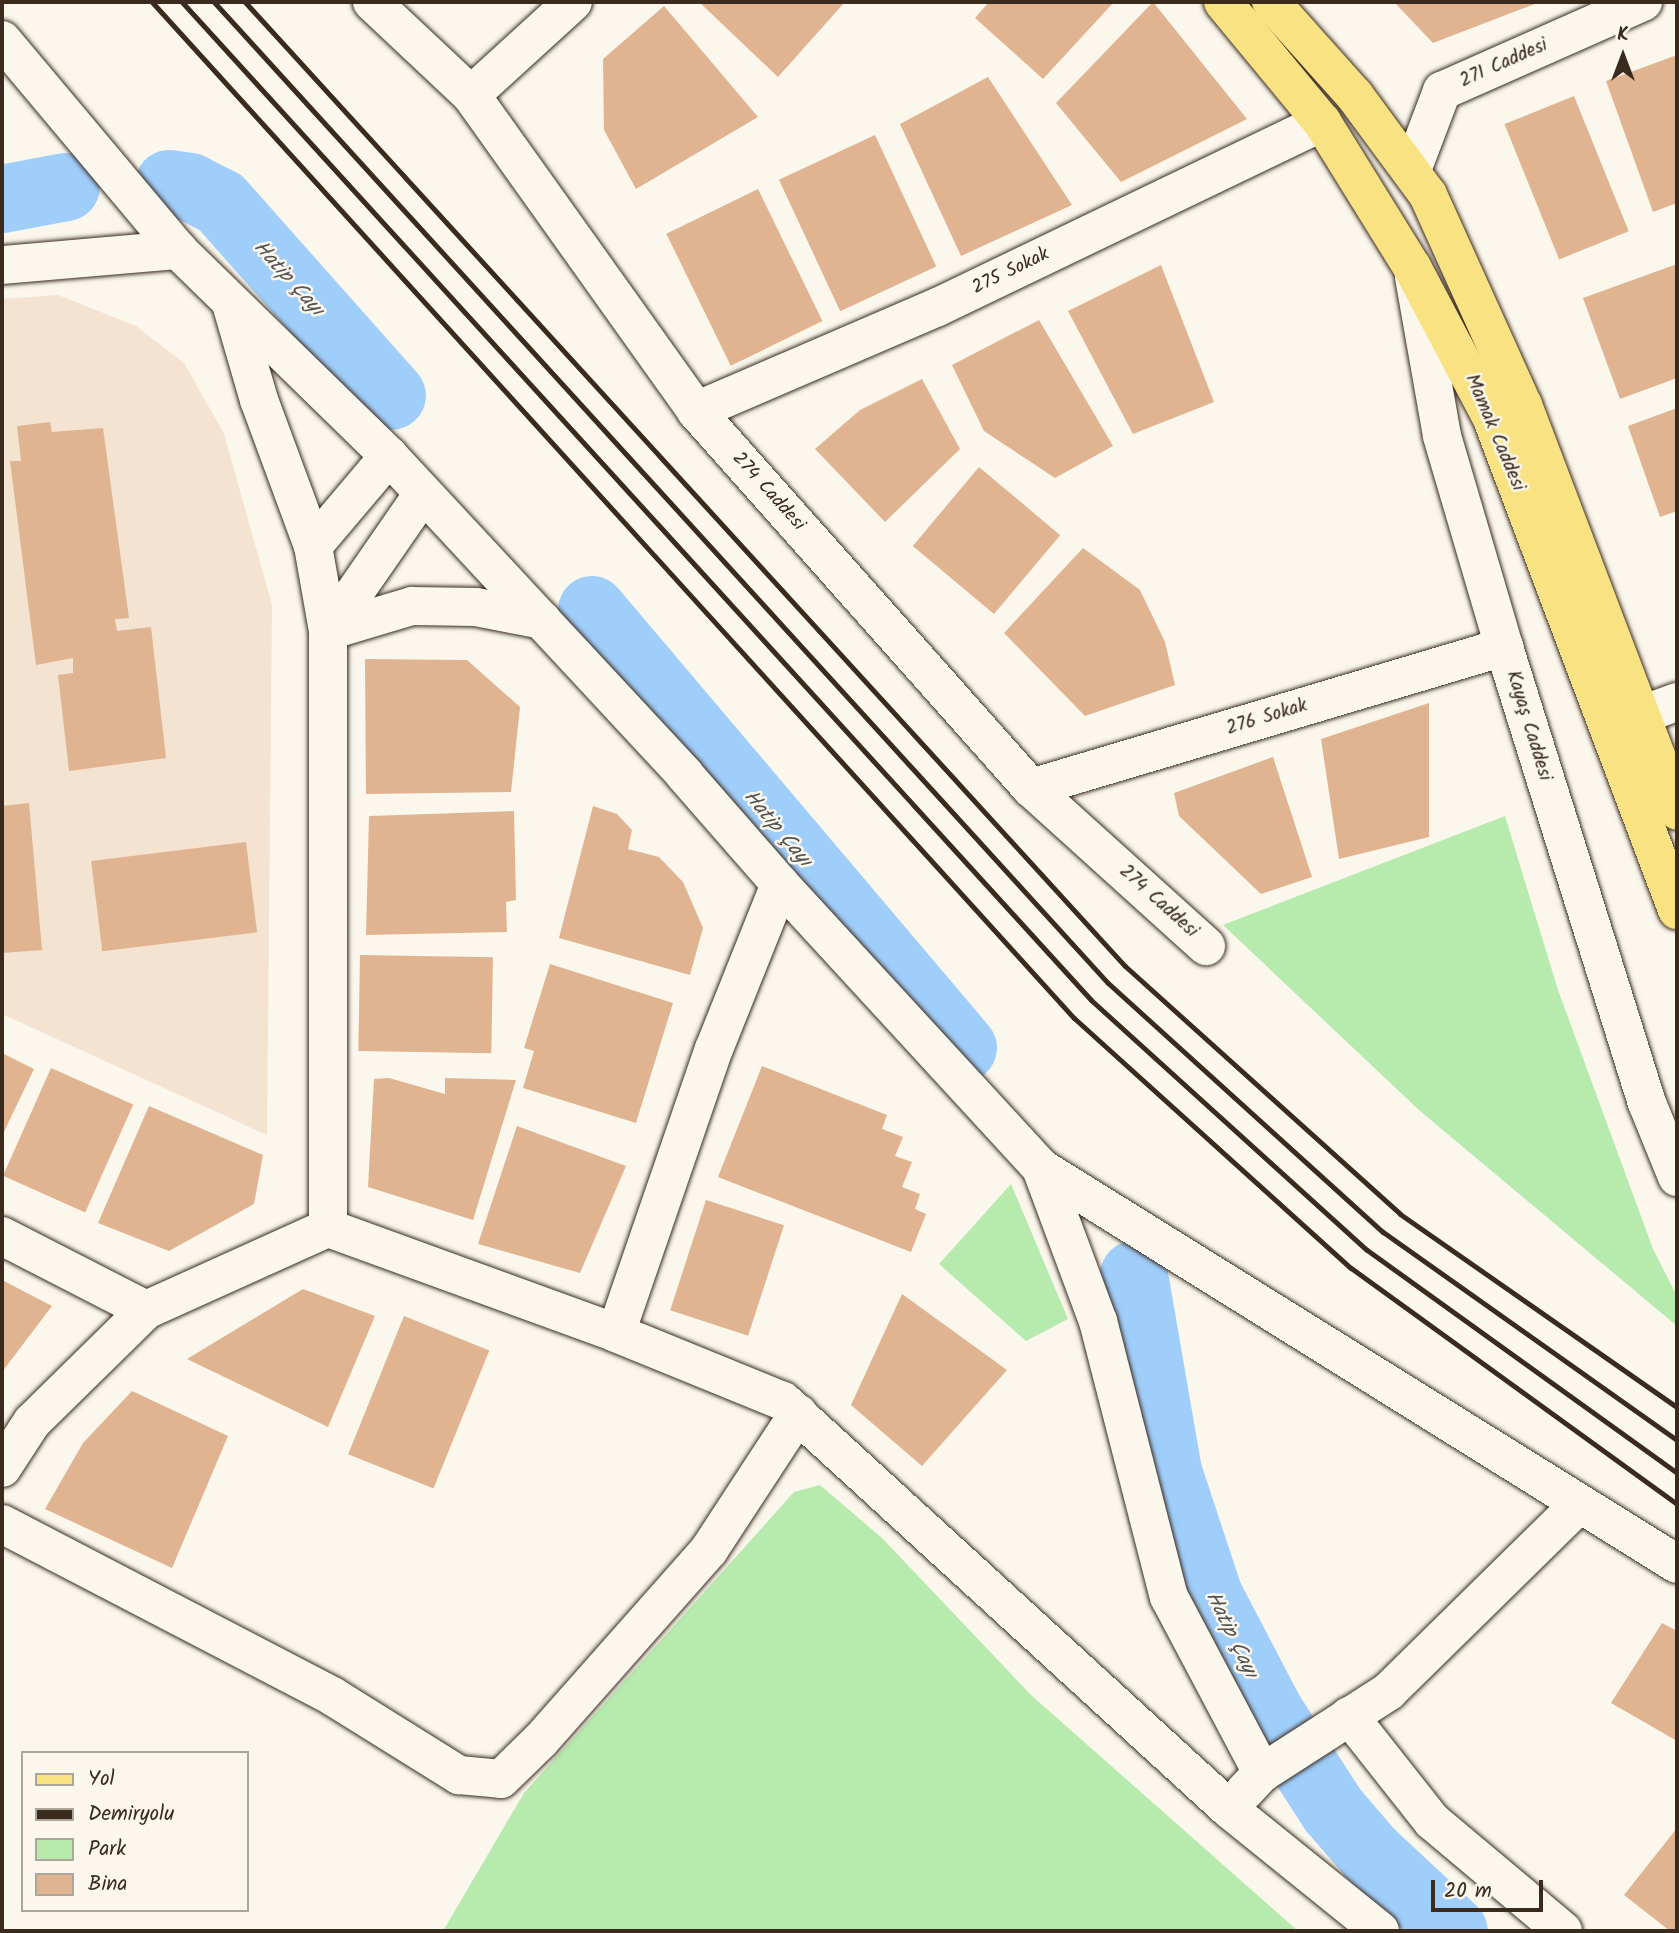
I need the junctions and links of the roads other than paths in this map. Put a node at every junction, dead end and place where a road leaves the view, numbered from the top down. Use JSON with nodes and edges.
{"nodes":[{"id":1,"x":372,"y":2,"type":"edge"},
{"id":2,"x":573,"y":2,"type":"edge"},
{"id":3,"x":1223,"y":2,"type":"edge"},
{"id":4,"x":1271,"y":2,"type":"edge"},
{"id":5,"x":1643,"y":2,"type":"edge"},
{"id":6,"x":2,"y":40,"type":"edge"},
{"id":7,"x":471,"y":95,"type":"junction"},
{"id":8,"x":1322,"y":122,"type":"junction"},
{"id":9,"x":1412,"y":170,"type":"junction"},
{"id":10,"x":1369,"y":196,"type":"junction"},
{"id":11,"x":1451,"y":247,"type":"junction"},
{"id":12,"x":178,"y":250,"type":"junction"},
{"id":13,"x":2,"y":265,"type":"edge"},
{"id":14,"x":1412,"y":267,"type":"junction"},
{"id":15,"x":230,"y":302,"type":"junction"},
{"id":16,"x":696,"y":411,"type":"junction"},
{"id":17,"x":389,"y":456,"type":"junction"},
{"id":18,"x":423,"y":494,"type":"junction"},
{"id":19,"x":313,"y":546,"type":"junction"},
{"id":20,"x":542,"y":620,"type":"junction"},
{"id":21,"x":328,"y":631,"type":"junction"},
{"id":22,"x":1504,"y":647,"type":"junction"},
{"id":23,"x":1677,"y":702,"type":"edge"},
{"id":24,"x":1641,"y":715,"type":"junction"},
{"id":25,"x":1031,"y":788,"type":"junction"},
{"id":26,"x":1677,"y":811,"type":"edge"},
{"id":27,"x":780,"y":884,"type":"junction"},
{"id":28,"x":1677,"y":910,"type":"edge"},
{"id":29,"x":1206,"y":946,"type":"dead end"},
{"id":30,"x":1041,"y":1168,"type":"junction"},
{"id":31,"x":1677,"y":1177,"type":"edge"},
{"id":32,"x":328,"y":1228,"type":"junction"},
{"id":33,"x":2,"y":1236,"type":"edge"},
{"id":34,"x":146,"y":1310,"type":"junction"},
{"id":35,"x":616,"y":1333,"type":"junction"},
{"id":36,"x":798,"y":1414,"type":"junction"},
{"id":37,"x":2,"y":1468,"type":"edge"},
{"id":38,"x":1578,"y":1505,"type":"junction"},
{"id":39,"x":2,"y":1524,"type":"edge"},
{"id":40,"x":1677,"y":1564,"type":"edge"},
{"id":41,"x":1337,"y":1724,"type":"junction"},
{"id":42,"x":1272,"y":1767,"type":"junction"},
{"id":43,"x":1229,"y":1809,"type":"junction"},
{"id":44,"x":1380,"y":1931,"type":"edge"},
{"id":45,"x":1563,"y":1931,"type":"edge"}],
"edges":[{"from":1,"to":7,"type":"street","name":"274 Caddesi"},
{"from":2,"to":7,"type":"street"},
{"from":3,"to":8,"type":"main road","name":"Mamak Caddesi"},
{"from":4,"to":9,"type":"main road","name":"Mamak Caddesi"},
{"from":5,"to":9,"type":"street","name":"271 Caddesi"},
{"from":6,"to":12,"type":"street"},
{"from":7,"to":16,"type":"street","name":"274 Caddesi"},
{"from":8,"to":10,"type":"main road","name":"Mamak Caddesi"},
{"from":8,"to":16,"type":"street","name":"275 Sokak"},
{"from":9,"to":10,"type":"main road"},
{"from":9,"to":11,"type":"main road","name":"Mamak Caddesi"},
{"from":10,"to":14,"type":"main road","name":"Mamak Caddesi"},
{"from":11,"to":14,"type":"main road"},
{"from":11,"to":24,"type":"main road","name":"Mamak Caddesi"},
{"from":12,"to":13,"type":"street"},
{"from":12,"to":15,"type":"street"},
{"from":14,"to":22,"type":"street","name":"Kayaş Caddesi"},
{"from":14,"to":28,"type":"main road","name":"Mamak Caddesi"},
{"from":15,"to":17,"type":"street"},
{"from":15,"to":19,"type":"street"},
{"from":16,"to":25,"type":"street","name":"274 Caddesi"},
{"from":17,"to":18,"type":"street"},
{"from":17,"to":19,"type":"street"},
{"from":18,"to":20,"type":"street"},
{"from":18,"to":21,"type":"street"},
{"from":19,"to":21,"type":"street"},
{"from":20,"to":21,"type":"street"},
{"from":20,"to":27,"type":"street"},
{"from":21,"to":32,"type":"street"},
{"from":22,"to":25,"type":"street","name":"276 Sokak"},
{"from":22,"to":31,"type":"street","name":"Kayaş Caddesi"},
{"from":23,"to":24,"type":"street"},
{"from":24,"to":26,"type":"main road","name":"Mamak Caddesi"},
{"from":25,"to":29,"type":"street","name":"274 Caddesi"},
{"from":27,"to":30,"type":"street"},
{"from":27,"to":35,"type":"street"},
{"from":30,"to":38,"type":"street"},
{"from":30,"to":42,"type":"street"},
{"from":32,"to":34,"type":"street"},
{"from":32,"to":35,"type":"street"},
{"from":33,"to":34,"type":"street"},
{"from":34,"to":37,"type":"street"},
{"from":35,"to":36,"type":"street"},
{"from":36,"to":39,"type":"street"},
{"from":36,"to":43,"type":"street"},
{"from":38,"to":40,"type":"street"},
{"from":38,"to":41,"type":"street"},
{"from":41,"to":42,"type":"street"},
{"from":41,"to":45,"type":"street"},
{"from":42,"to":43,"type":"street"},
{"from":43,"to":44,"type":"street"}]}
